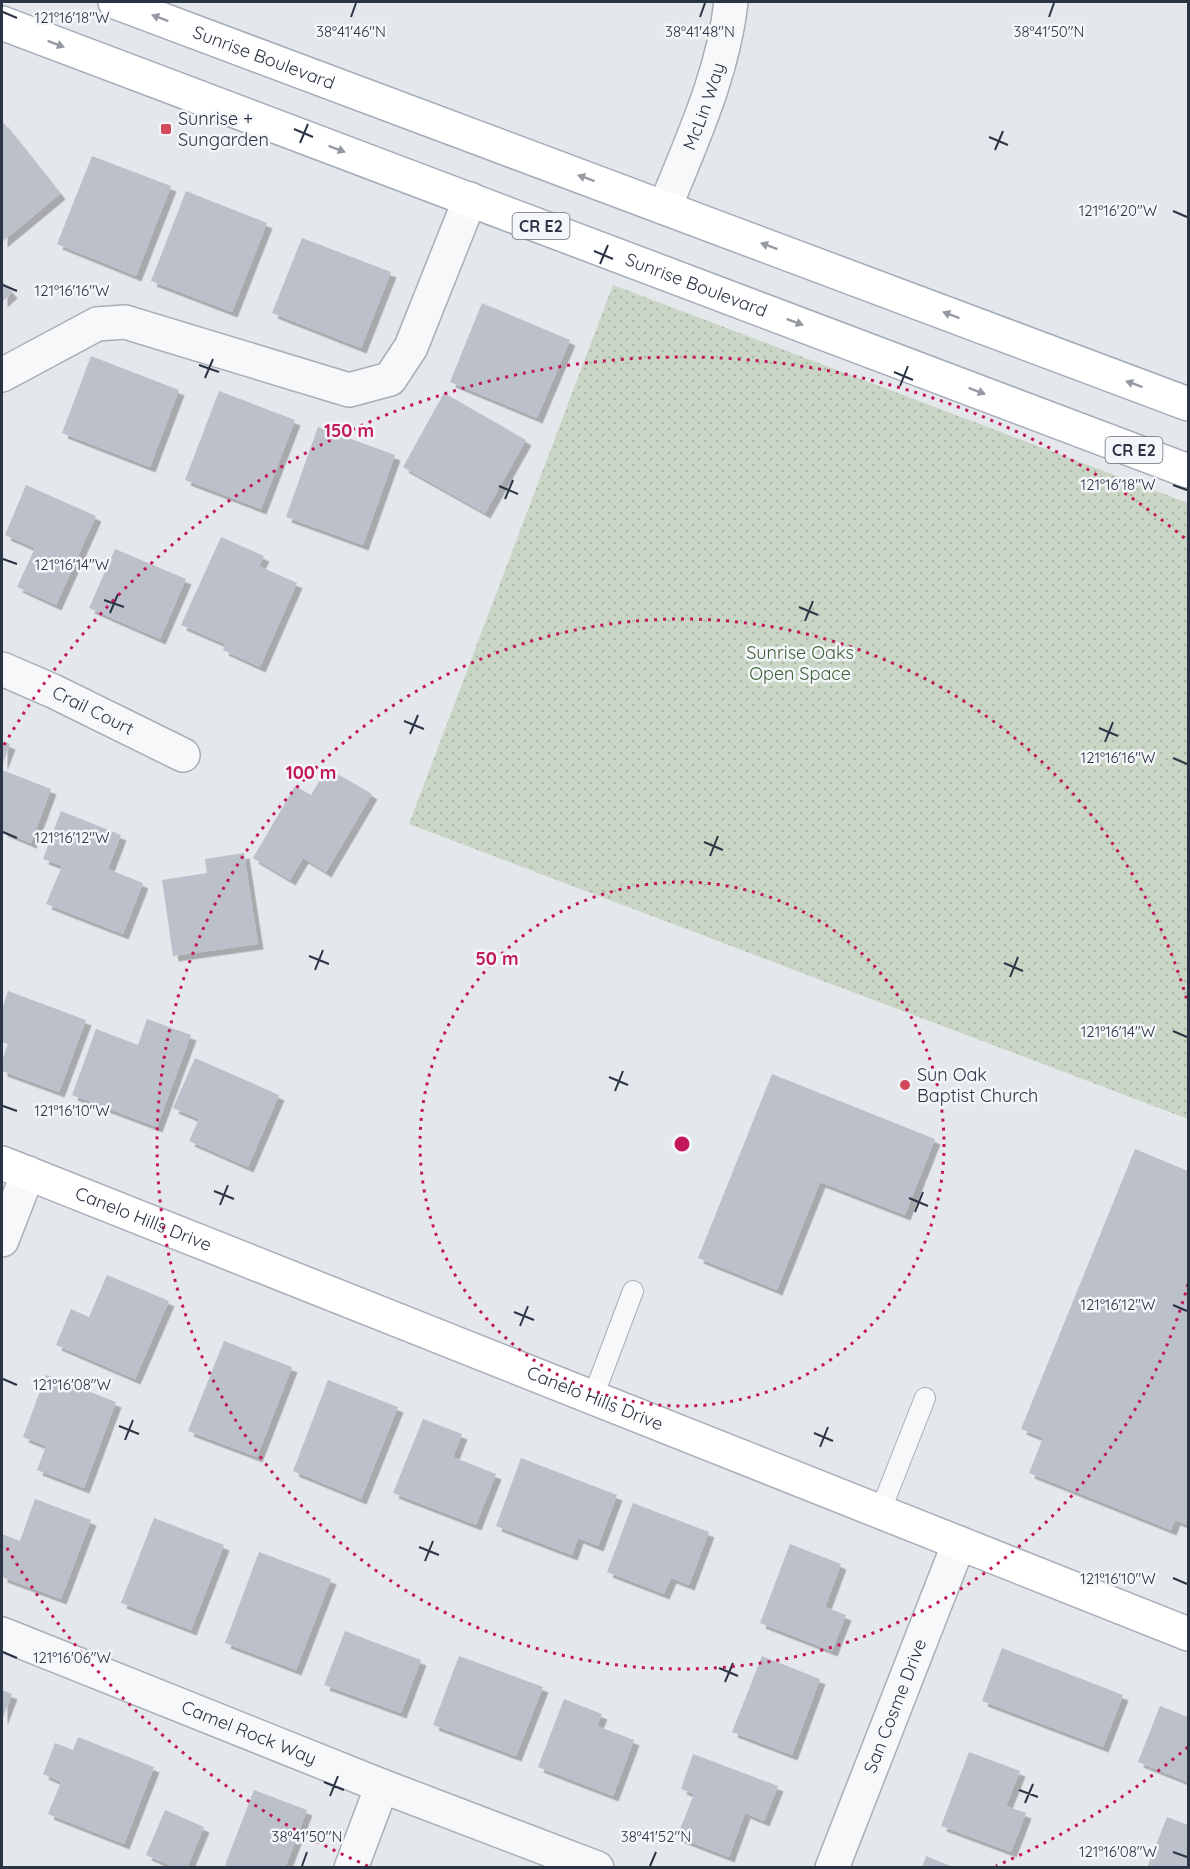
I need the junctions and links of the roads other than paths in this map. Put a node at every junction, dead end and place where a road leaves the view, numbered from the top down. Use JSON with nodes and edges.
{"nodes":[{"id":1,"x":115,"y":2,"type":"edge"},
{"id":2,"x":731,"y":2,"type":"edge"},
{"id":3,"x":2,"y":23,"type":"edge"},
{"id":4,"x":470,"y":199,"type":"junction"},
{"id":5,"x":665,"y":207,"type":"junction"},
{"id":6,"x":2,"y":375,"type":"edge"},
{"id":7,"x":1188,"y":404,"type":"edge"},
{"id":8,"x":1188,"y":471,"type":"edge"},
{"id":9,"x":2,"y":669,"type":"edge"},
{"id":10,"x":183,"y":755,"type":"dead end"},
{"id":11,"x":15,"y":1168,"type":"edge"},
{"id":12,"x":2,"y":1240,"type":"edge"},
{"id":13,"x":633,"y":1291,"type":"dead end"},
{"id":14,"x":593,"y":1397,"type":"junction"},
{"id":15,"x":925,"y":1398,"type":"dead end"},
{"id":16,"x":880,"y":1512,"type":"junction"},
{"id":17,"x":959,"y":1543,"type":"junction"},
{"id":18,"x":2,"y":1634,"type":"edge"},
{"id":19,"x":1188,"y":1634,"type":"edge"},
{"id":20,"x":382,"y":1786,"type":"junction"},
{"id":21,"x":351,"y":1868,"type":"edge"},
{"id":22,"x":597,"y":1868,"type":"edge"},
{"id":23,"x":832,"y":1868,"type":"edge"}],
"edges":[{"from":5,"to":1,"type":"main road","name":"Sunrise Boulevard","one_way":true},
{"from":2,"to":5,"type":"street","name":"McLin Way"},
{"from":3,"to":4,"type":"main road","name":"Sunrise Boulevard","number":"CR E2","one_way":true},
{"from":4,"to":6,"type":"street"},
{"from":4,"to":8,"type":"main road","name":"Sunrise Boulevard","number":"CR E2","one_way":true},
{"from":7,"to":5,"type":"main road","name":"Sunrise Boulevard","one_way":true},
{"from":9,"to":10,"type":"street","name":"Crail Court"},
{"from":11,"to":12,"type":"street"},
{"from":11,"to":14,"type":"main road","name":"Canelo Hills Drive"},
{"from":13,"to":14,"type":"lane"},
{"from":14,"to":16,"type":"main road","name":"Canelo Hills Drive"},
{"from":15,"to":16,"type":"lane"},
{"from":16,"to":17,"type":"main road","name":"Canelo Hills Drive"},
{"from":17,"to":19,"type":"main road","name":"Canelo Hills Drive"},
{"from":17,"to":23,"type":"street","name":"San Cosme Drive"},
{"from":18,"to":20,"type":"street","name":"Camel Rock Way"},
{"from":20,"to":21,"type":"street"},
{"from":20,"to":22,"type":"street","name":"Camel Rock Way"}]}
